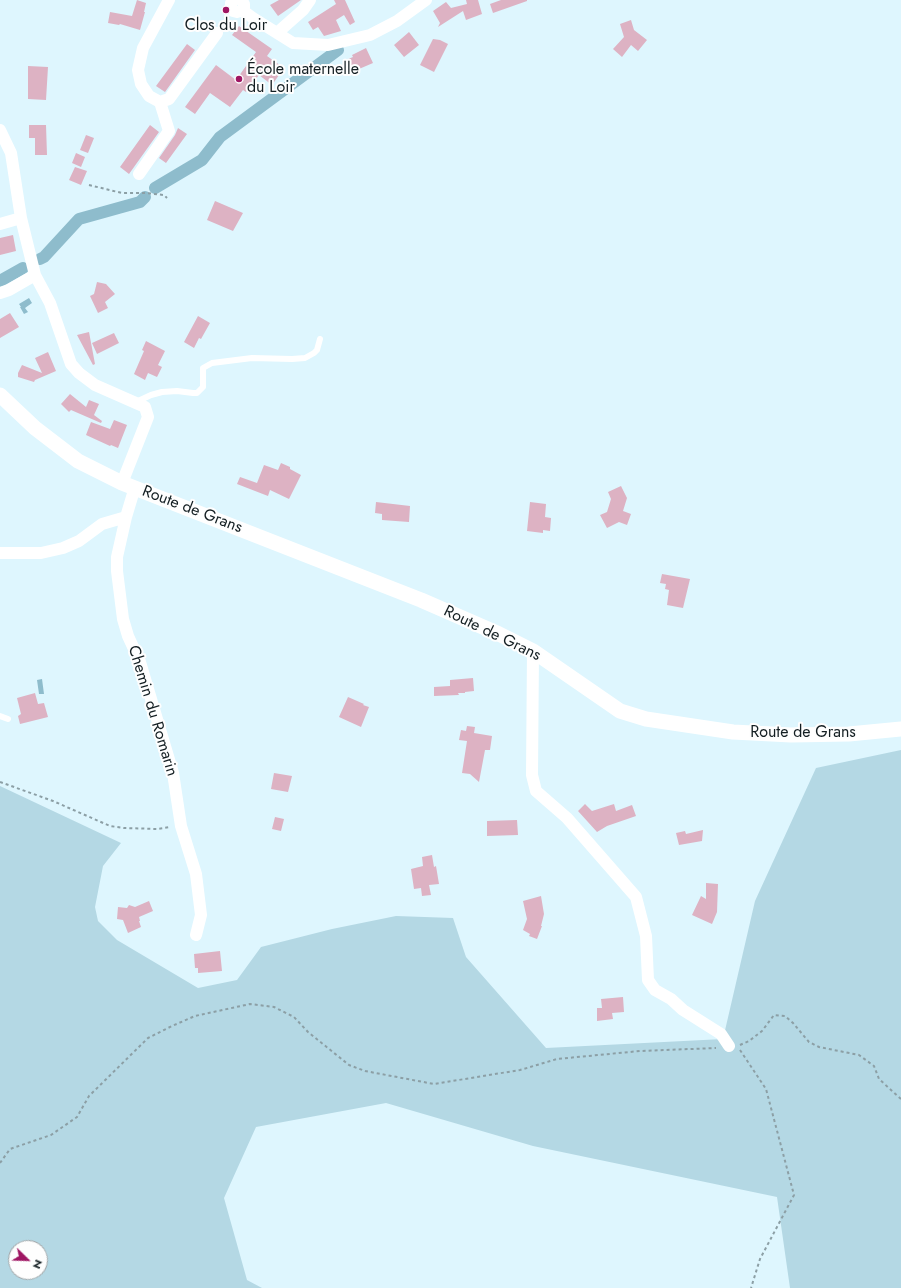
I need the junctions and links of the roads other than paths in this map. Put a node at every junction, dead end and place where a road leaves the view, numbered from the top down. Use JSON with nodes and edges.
{"nodes":[{"id":1,"x":169,"y":0,"type":"edge"},
{"id":2,"x":310,"y":0,"type":"edge"},
{"id":3,"x":426,"y":0,"type":"edge"},
{"id":4,"x":236,"y":2,"type":"edge"},
{"id":5,"x":217,"y":33,"type":"dead end"},
{"id":6,"x":277,"y":33,"type":"junction"},
{"id":7,"x":160,"y":102,"type":"junction"},
{"id":8,"x":0,"y":130,"type":"edge"},
{"id":9,"x":139,"y":174,"type":"dead end"},
{"id":10,"x":21,"y":218,"type":"junction"},
{"id":11,"x":0,"y":224,"type":"edge"},
{"id":12,"x":35,"y":275,"type":"junction"},
{"id":13,"x":0,"y":293,"type":"edge"},
{"id":14,"x":320,"y":339,"type":"dead end"},
{"id":15,"x":0,"y":395,"type":"edge"},
{"id":16,"x":135,"y":403,"type":"junction"},
{"id":17,"x":128,"y":485,"type":"junction"},
{"id":18,"x":126,"y":517,"type":"junction"},
{"id":19,"x":0,"y":553,"type":"edge"},
{"id":20,"x":533,"y":651,"type":"junction"},
{"id":21,"x":0,"y":716,"type":"edge"},
{"id":22,"x":8,"y":719,"type":"dead end"},
{"id":23,"x":901,"y":729,"type":"edge"},
{"id":24,"x":196,"y":935,"type":"dead end"},
{"id":25,"x":729,"y":1046,"type":"road end"}],
"edges":[{"from":1,"to":7,"type":"street"},
{"from":2,"to":6,"type":"street"},
{"from":3,"to":6,"type":"street"},
{"from":4,"to":6,"type":"street"},
{"from":5,"to":7,"type":"street"},
{"from":7,"to":9,"type":"street"},
{"from":8,"to":10,"type":"street"},
{"from":10,"to":11,"type":"street"},
{"from":10,"to":12,"type":"street"},
{"from":12,"to":13,"type":"street"},
{"from":12,"to":16,"type":"street"},
{"from":14,"to":16,"type":"lane"},
{"from":15,"to":17,"type":"street","name":"Route de Grans"},
{"from":16,"to":17,"type":"street","name":"Chemin du Romarin"},
{"from":17,"to":18,"type":"street","name":"Chemin du Romarin"},
{"from":17,"to":20,"type":"street","name":"Route de Grans"},
{"from":18,"to":19,"type":"street"},
{"from":18,"to":24,"type":"street","name":"Chemin du Romarin"},
{"from":20,"to":23,"type":"street","name":"Route de Grans"},
{"from":20,"to":25,"type":"street"},
{"from":21,"to":22,"type":"lane"}]}
